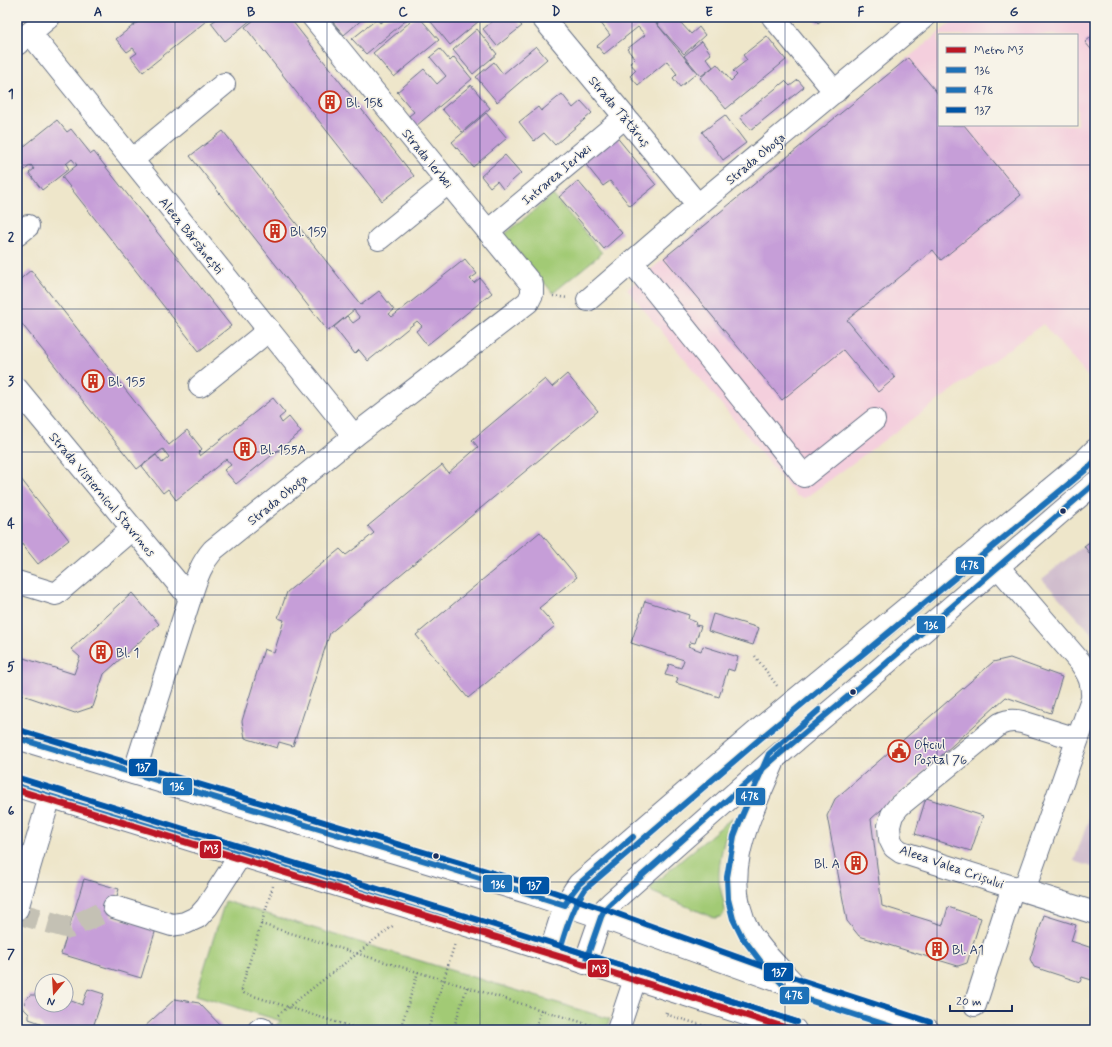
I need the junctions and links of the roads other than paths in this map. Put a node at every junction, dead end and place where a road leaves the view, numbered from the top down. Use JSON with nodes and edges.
{"nodes":[{"id":1,"x":49,"y":17,"type":"edge"},
{"id":2,"x":313,"y":17,"type":"edge"},
{"id":3,"x":542,"y":17,"type":"edge"},
{"id":4,"x":773,"y":17,"type":"edge"},
{"id":5,"x":924,"y":17,"type":"edge"},
{"id":6,"x":23,"y":39,"type":"edge"},
{"id":7,"x":224,"y":84,"type":"dead end"},
{"id":8,"x":835,"y":92,"type":"junction"},
{"id":9,"x":625,"y":117,"type":"junction"},
{"id":10,"x":132,"y":160,"type":"junction"},
{"id":11,"x":448,"y":183,"type":"junction"},
{"id":12,"x":698,"y":206,"type":"junction"},
{"id":13,"x":488,"y":231,"type":"junction"},
{"id":14,"x":379,"y":239,"type":"dead end"},
{"id":15,"x":632,"y":262,"type":"junction"},
{"id":16,"x":530,"y":298,"type":"joint"},
{"id":17,"x":588,"y":300,"type":"road end"},
{"id":18,"x":269,"y":330,"type":"junction"},
{"id":19,"x":200,"y":386,"type":"dead end"},
{"id":20,"x":17,"y":389,"type":"edge"},
{"id":21,"x":874,"y":420,"type":"dead end"},
{"id":22,"x":354,"y":436,"type":"junction"},
{"id":23,"x":1095,"y":440,"type":"edge"},
{"id":24,"x":1089,"y":456,"type":"edge"},
{"id":25,"x":1095,"y":483,"type":"edge"},
{"id":26,"x":132,"y":529,"type":"junction"},
{"id":27,"x":980,"y":547,"type":"junction"},
{"id":28,"x":998,"y":567,"type":"junction"},
{"id":29,"x":17,"y":582,"type":"edge"},
{"id":30,"x":190,"y":598,"type":"junction"},
{"id":31,"x":17,"y":738,"type":"edge"},
{"id":32,"x":1077,"y":739,"type":"junction"},
{"id":33,"x":776,"y":757,"type":"junction"},
{"id":34,"x":134,"y":773,"type":"junction"},
{"id":35,"x":17,"y":786,"type":"edge"},
{"id":36,"x":50,"y":796,"type":"junction"},
{"id":37,"x":241,"y":854,"type":"junction"},
{"id":38,"x":1019,"y":889,"type":"junction"},
{"id":39,"x":565,"y":905,"type":"junction"},
{"id":40,"x":114,"y":907,"type":"tunnel mouth"},
{"id":41,"x":17,"y":909,"type":"edge"},
{"id":42,"x":1095,"y":913,"type":"edge"},
{"id":43,"x":601,"y":917,"type":"junction"},
{"id":44,"x":551,"y":951,"type":"junction"},
{"id":45,"x":585,"y":962,"type":"junction"},
{"id":46,"x":635,"y":979,"type":"junction"},
{"id":47,"x":798,"y":988,"type":"junction"},
{"id":48,"x":975,"y":1005,"type":"dead end"},
{"id":49,"x":609,"y":1029,"type":"edge"},
{"id":50,"x":796,"y":1030,"type":"edge"},
{"id":51,"x":928,"y":1030,"type":"edge"}],
"edges":[{"from":1,"to":6,"type":"main road"},
{"from":2,"to":11,"type":"main road","name":"Strada Ierbei"},
{"from":3,"to":9,"type":"main road","name":"Strada Tătăruș"},
{"from":4,"to":8,"type":"main road"},
{"from":5,"to":8,"type":"main road","name":"Strada Oboga"},
{"from":6,"to":10,"type":"main road","name":"Aleea Bârsănești"},
{"from":7,"to":10,"type":"main road"},
{"from":8,"to":12,"type":"main road","name":"Strada Oboga"},
{"from":9,"to":12,"type":"main road","name":"Strada Tătăruș"},
{"from":9,"to":13,"type":"main road","name":"Intrarea Ierbei"},
{"from":10,"to":18,"type":"main road","name":"Aleea Bârsănești"},
{"from":11,"to":13,"type":"main road","name":"Strada Ierbei"},
{"from":11,"to":14,"type":"main road"},
{"from":12,"to":15,"type":"main road","name":"Strada Oboga"},
{"from":13,"to":16,"type":"main road","name":"Strada Ierbei"},
{"from":15,"to":17,"type":"main road","name":"Strada Oboga"},
{"from":15,"to":21,"type":"main road"},
{"from":16,"to":22,"type":"main road","name":"Strada Oboga"},
{"from":18,"to":19,"type":"main road"},
{"from":18,"to":22,"type":"main road","name":"Aleea Bârsănești"},
{"from":20,"to":26,"type":"main road","name":"Strada Vistiernicul Stavrinos"},
{"from":22,"to":30,"type":"main road","name":"Strada Oboga"},
{"from":23,"to":24,"type":"main road"},
{"from":24,"to":27,"type":"main road"},
{"from":25,"to":28,"type":"main road"},
{"from":26,"to":29,"type":"main road"},
{"from":26,"to":30,"type":"main road","name":"Strada Vistiernicul Stavrinos"},
{"from":27,"to":28,"type":"main road"},
{"from":27,"to":39,"type":"main road"},
{"from":28,"to":32,"type":"main road"},
{"from":28,"to":33,"type":"main road"},
{"from":30,"to":34,"type":"main road","name":"Strada Oboga"},
{"from":31,"to":34,"type":"main road"},
{"from":32,"to":38,"type":"main road"},
{"from":32,"to":38,"type":"main road","name":"Aleea Valea Crișului"},
{"from":33,"to":43,"type":"main road"},
{"from":33,"to":47,"type":"main road"},
{"from":34,"to":39,"type":"main road"},
{"from":35,"to":36,"type":"main road"},
{"from":36,"to":37,"type":"main road"},
{"from":36,"to":41,"type":"main road"},
{"from":37,"to":40,"type":"main road"},
{"from":37,"to":44,"type":"main road"},
{"from":38,"to":42,"type":"main road","name":"Aleea Valea Crișului"},
{"from":38,"to":48,"type":"main road"},
{"from":39,"to":43,"type":"main road"},
{"from":39,"to":44,"type":"main road"},
{"from":43,"to":45,"type":"main road"},
{"from":43,"to":47,"type":"main road"},
{"from":44,"to":45,"type":"main road"},
{"from":45,"to":46,"type":"main road"},
{"from":46,"to":49,"type":"main road"},
{"from":46,"to":50,"type":"main road"},
{"from":47,"to":51,"type":"main road"}]}
